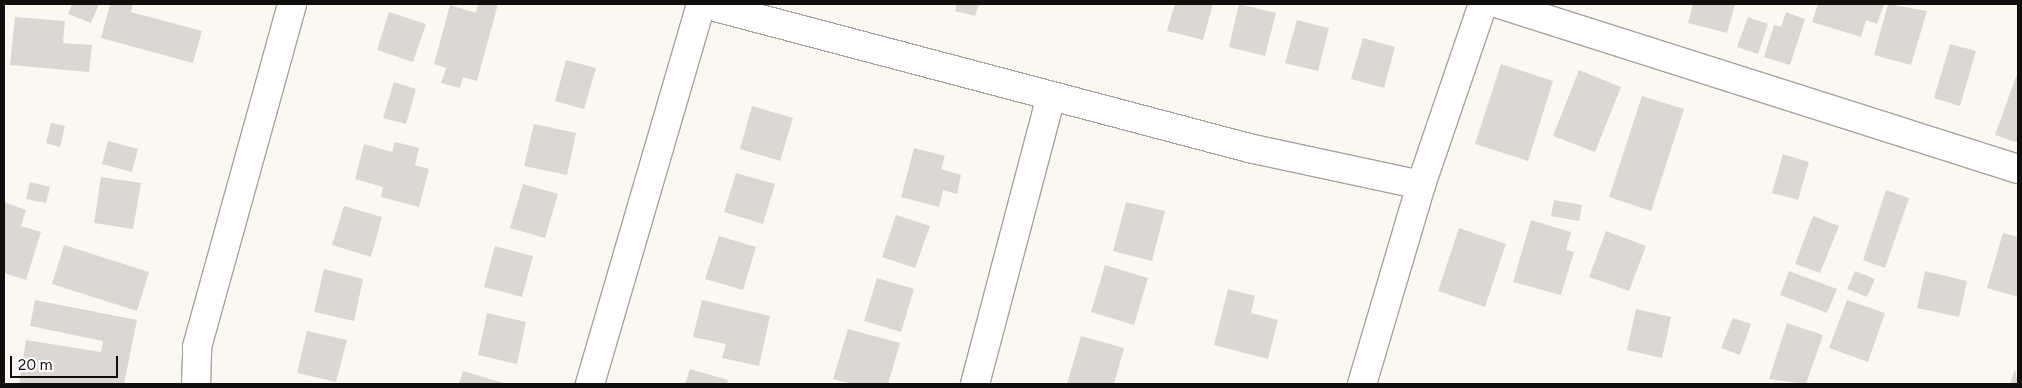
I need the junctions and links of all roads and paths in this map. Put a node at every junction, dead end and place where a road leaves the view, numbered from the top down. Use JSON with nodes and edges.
{"nodes":[{"id":1,"x":292,"y":4,"type":"edge"},
{"id":2,"x":702,"y":4,"type":"edge"},
{"id":3,"x":1483,"y":4,"type":"edge"},
{"id":4,"x":1499,"y":4,"type":"edge"},
{"id":5,"x":1051,"y":96,"type":"junction"},
{"id":6,"x":2018,"y":169,"type":"edge"},
{"id":7,"x":1421,"y":185,"type":"junction"},
{"id":8,"x":196,"y":384,"type":"edge"},
{"id":9,"x":590,"y":384,"type":"edge"},
{"id":10,"x":975,"y":384,"type":"edge"},
{"id":11,"x":1363,"y":384,"type":"edge"}],
"edges":[{"from":1,"to":8,"type":"street"},
{"from":2,"to":5,"type":"street"},
{"from":2,"to":9,"type":"street"},
{"from":3,"to":7,"type":"street"},
{"from":4,"to":6,"type":"street"},
{"from":5,"to":7,"type":"street"},
{"from":5,"to":10,"type":"street"},
{"from":7,"to":11,"type":"street"}]}
